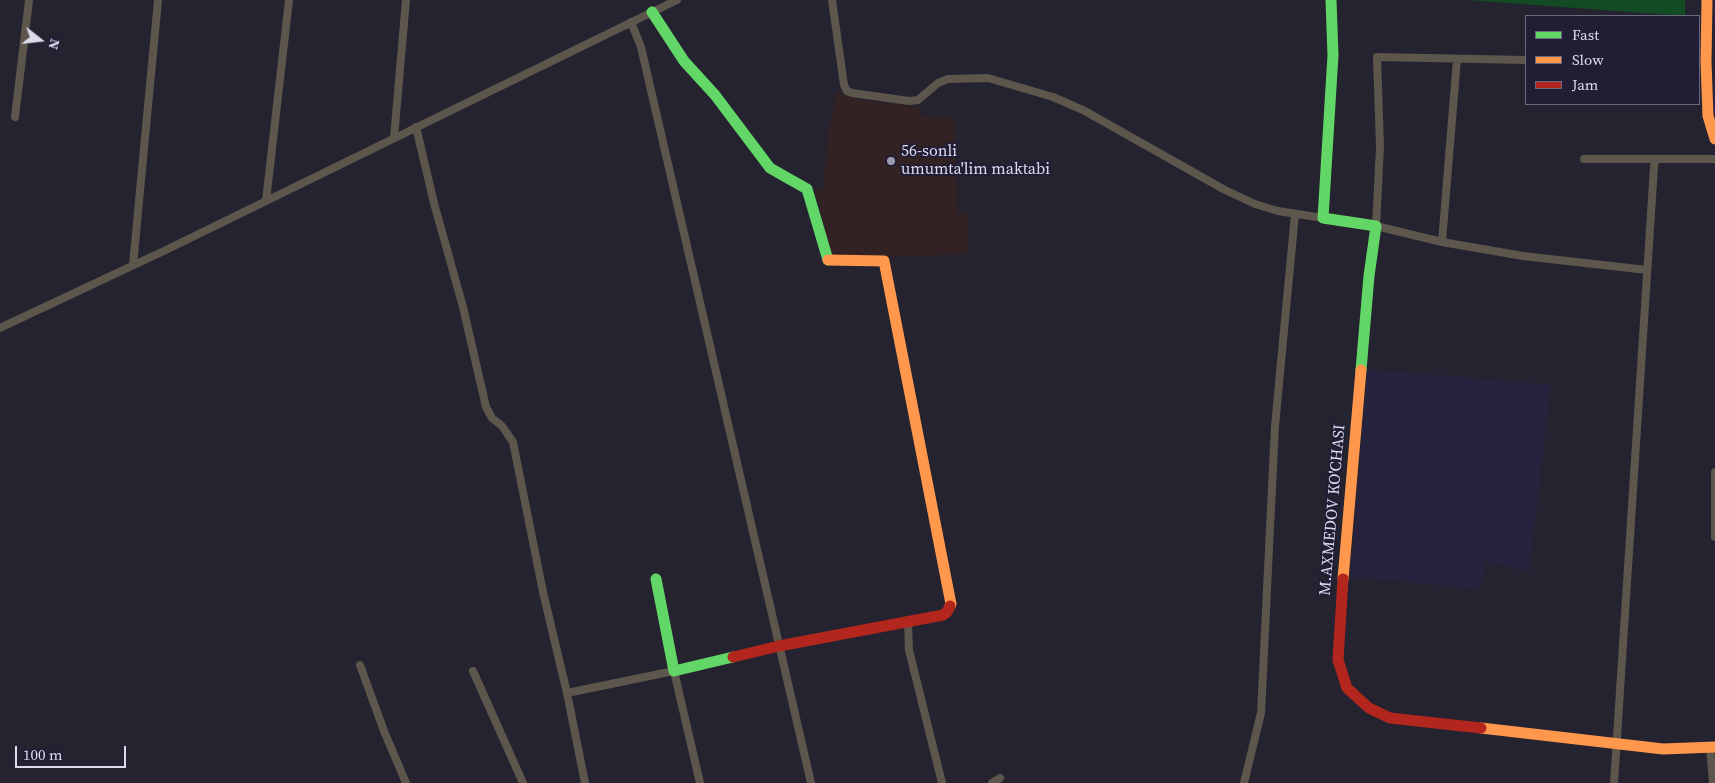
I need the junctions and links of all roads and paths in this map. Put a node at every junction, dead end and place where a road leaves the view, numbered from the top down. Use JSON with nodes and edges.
{"nodes":[{"id":1,"x":29,"y":0,"type":"edge"},
{"id":2,"x":158,"y":0,"type":"edge"},
{"id":3,"x":289,"y":0,"type":"edge"},
{"id":4,"x":406,"y":0,"type":"edge"},
{"id":5,"x":677,"y":0,"type":"edge"},
{"id":6,"x":832,"y":0,"type":"edge"},
{"id":7,"x":1331,"y":0,"type":"edge"},
{"id":8,"x":1708,"y":0,"type":"edge"},
{"id":9,"x":652,"y":12,"type":"junction"},
{"id":10,"x":631,"y":22,"type":"junction"},
{"id":11,"x":1456,"y":59,"type":"junction"},
{"id":12,"x":1525,"y":60,"type":"edge"},
{"id":13,"x":1703,"y":62,"type":"edge"},
{"id":14,"x":16,"y":117,"type":"dead end"},
{"id":15,"x":416,"y":127,"type":"junction"},
{"id":16,"x":394,"y":138,"type":"junction"},
{"id":17,"x":1715,"y":139,"type":"edge"},
{"id":18,"x":1584,"y":159,"type":"dead end"},
{"id":19,"x":1658,"y":159,"type":"junction"},
{"id":20,"x":1715,"y":159,"type":"edge"},
{"id":21,"x":266,"y":201,"type":"junction"},
{"id":22,"x":1295,"y":214,"type":"junction"},
{"id":23,"x":1323,"y":218,"type":"junction"},
{"id":24,"x":1372,"y":226,"type":"junction"},
{"id":25,"x":1442,"y":242,"type":"junction"},
{"id":26,"x":133,"y":266,"type":"junction"},
{"id":27,"x":1647,"y":270,"type":"junction"},
{"id":28,"x":0,"y":328,"type":"edge"},
{"id":29,"x":1715,"y":472,"type":"edge"},
{"id":30,"x":1715,"y":537,"type":"edge"},
{"id":31,"x":656,"y":579,"type":"dead end"},
{"id":32,"x":908,"y":623,"type":"junction"},
{"id":33,"x":780,"y":646,"type":"junction"},
{"id":34,"x":360,"y":665,"type":"dead end"},
{"id":35,"x":473,"y":671,"type":"dead end"},
{"id":36,"x":674,"y":671,"type":"junction"},
{"id":37,"x":567,"y":693,"type":"junction"},
{"id":38,"x":1616,"y":744,"type":"junction"},
{"id":39,"x":1712,"y":747,"type":"edge"},
{"id":40,"x":1000,"y":778,"type":"dead end"},
{"id":41,"x":406,"y":783,"type":"edge"},
{"id":42,"x":523,"y":783,"type":"edge"},
{"id":43,"x":585,"y":783,"type":"edge"},
{"id":44,"x":700,"y":783,"type":"edge"},
{"id":45,"x":811,"y":783,"type":"edge"},
{"id":46,"x":942,"y":783,"type":"edge"},
{"id":47,"x":992,"y":783,"type":"edge"},
{"id":48,"x":1244,"y":783,"type":"edge"},
{"id":49,"x":1614,"y":783,"type":"edge"},
{"id":50,"x":1713,"y":783,"type":"edge"}],
"edges":[{"from":1,"to":14,"type":"street"},
{"from":2,"to":26,"type":"street"},
{"from":3,"to":21,"type":"street"},
{"from":4,"to":16,"type":"street"},
{"from":5,"to":9,"type":"street"},
{"from":6,"to":22,"type":"street"},
{"from":7,"to":23,"type":"street"},
{"from":8,"to":13,"type":"street"},
{"from":9,"to":10,"type":"street"},
{"from":9,"to":32,"type":"street"},
{"from":10,"to":15,"type":"street"},
{"from":10,"to":33,"type":"street"},
{"from":11,"to":12,"type":"street"},
{"from":11,"to":24,"type":"street"},
{"from":11,"to":25,"type":"street"},
{"from":13,"to":17,"type":"street"},
{"from":15,"to":16,"type":"street"},
{"from":15,"to":37,"type":"street"},
{"from":16,"to":21,"type":"street"},
{"from":18,"to":19,"type":"street"},
{"from":19,"to":20,"type":"street"},
{"from":19,"to":27,"type":"street"},
{"from":21,"to":26,"type":"street"},
{"from":22,"to":23,"type":"street"},
{"from":22,"to":48,"type":"street"},
{"from":23,"to":24,"type":"street"},
{"from":24,"to":25,"type":"street"},
{"from":24,"to":38,"type":"street","name":"M.AXMEDOV KO'CHASI"},
{"from":25,"to":27,"type":"street"},
{"from":26,"to":28,"type":"street"},
{"from":27,"to":38,"type":"street"},
{"from":29,"to":30,"type":"street"},
{"from":31,"to":36,"type":"street"},
{"from":32,"to":33,"type":"street"},
{"from":32,"to":46,"type":"street"},
{"from":33,"to":36,"type":"street"},
{"from":33,"to":45,"type":"street"},
{"from":34,"to":41,"type":"street"},
{"from":35,"to":42,"type":"street"},
{"from":36,"to":37,"type":"street"},
{"from":36,"to":44,"type":"street"},
{"from":37,"to":43,"type":"street"},
{"from":38,"to":39,"type":"street","name":"M.AXMEDOV KO'CHASI"},
{"from":38,"to":49,"type":"street"},
{"from":39,"to":50,"type":"street"},
{"from":40,"to":47,"type":"street"}]}
